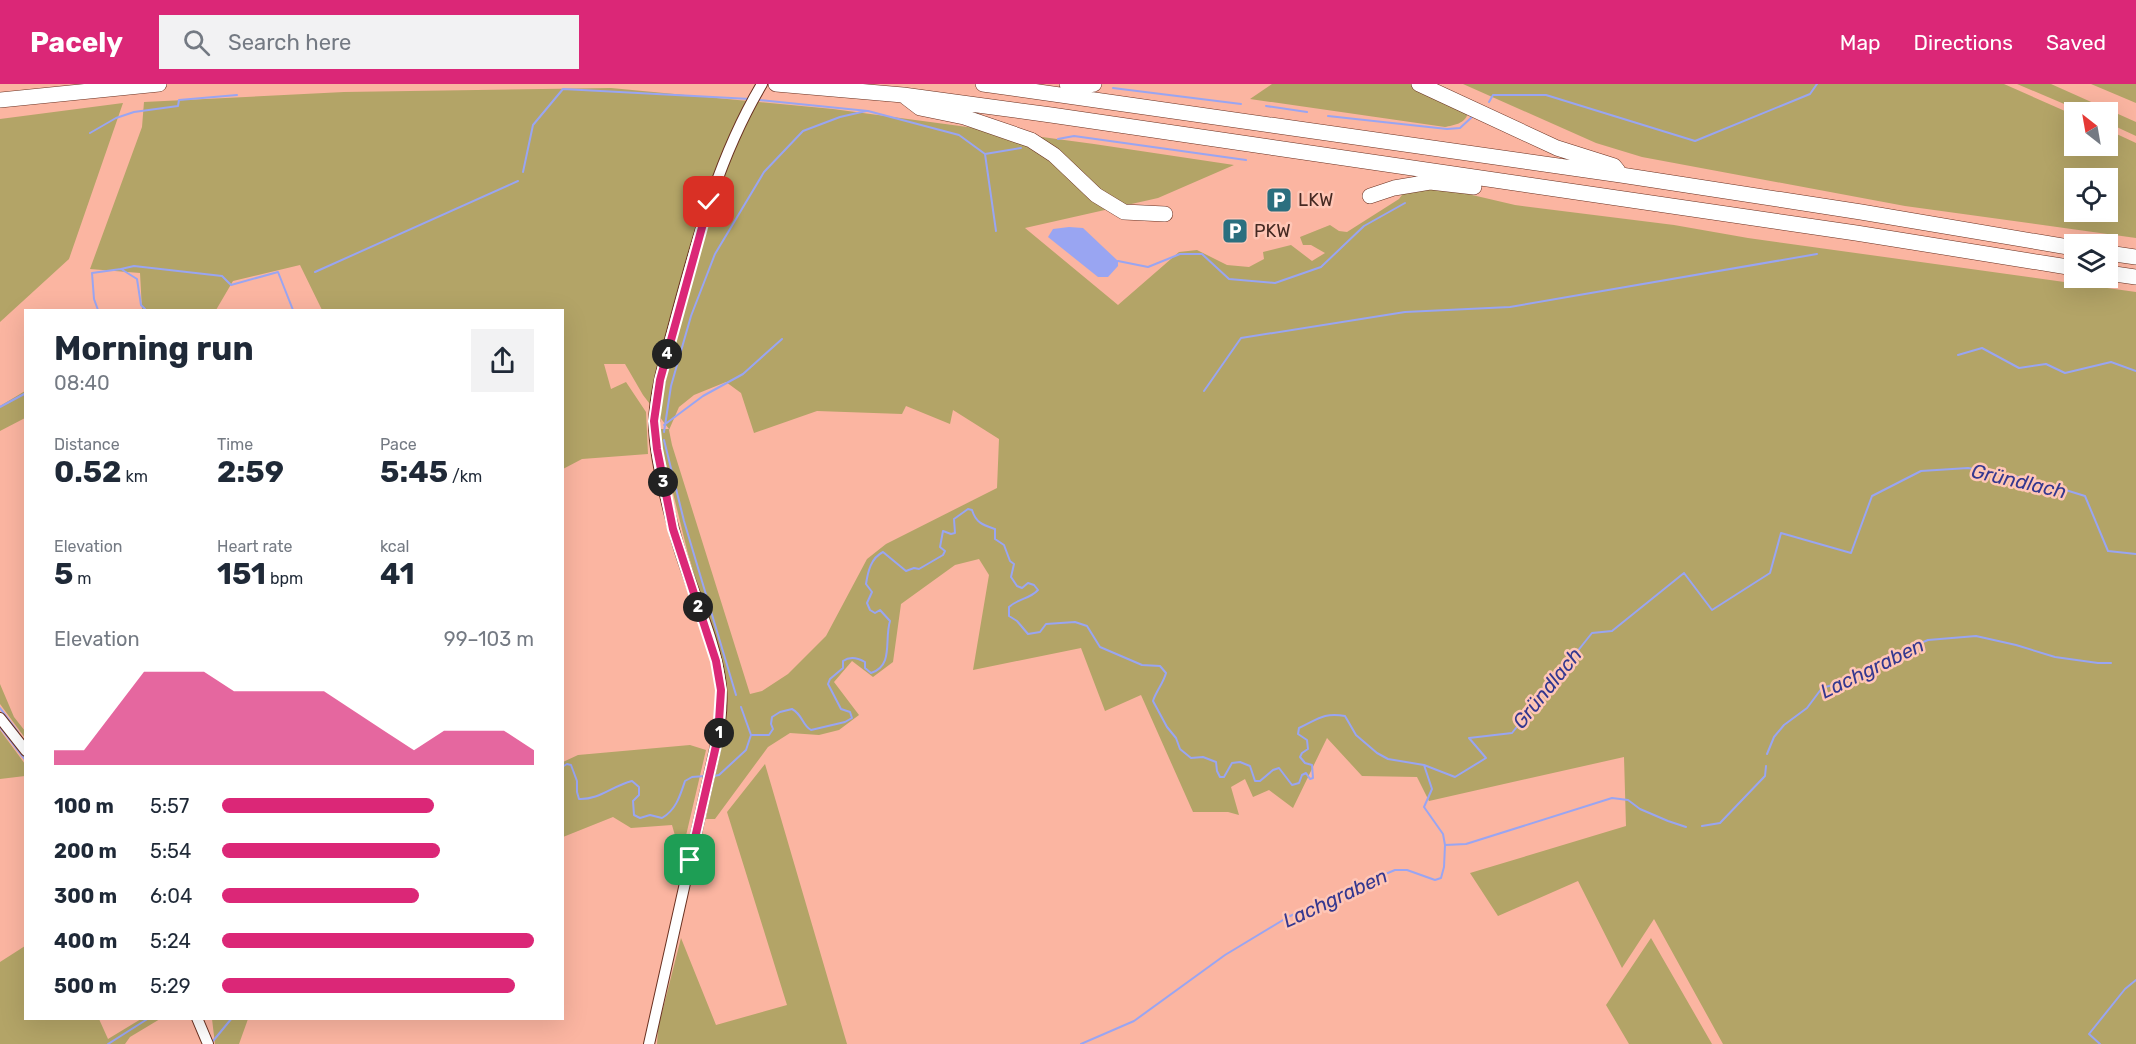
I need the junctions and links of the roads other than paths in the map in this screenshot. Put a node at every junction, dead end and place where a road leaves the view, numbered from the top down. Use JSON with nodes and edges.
{"nodes":[{"id":1,"x":159,"y":84,"type":"edge"},
{"id":2,"x":762,"y":84,"type":"edge"},
{"id":3,"x":776,"y":84,"type":"edge"},
{"id":4,"x":983,"y":84,"type":"edge"},
{"id":5,"x":1067,"y":84,"type":"edge"},
{"id":6,"x":1094,"y":84,"type":"edge"},
{"id":7,"x":1419,"y":84,"type":"edge"},
{"id":8,"x":1013,"y":86,"type":"edge"},
{"id":9,"x":903,"y":95,"type":"junction"},
{"id":10,"x":0,"y":100,"type":"edge"},
{"id":11,"x":1621,"y":176,"type":"junction"},
{"id":12,"x":1496,"y":180,"type":"junction"},
{"id":13,"x":1370,"y":196,"type":"dead end"},
{"id":14,"x":1164,"y":214,"type":"dead end"},
{"id":15,"x":2064,"y":246,"type":"edge"},
{"id":16,"x":2118,"y":254,"type":"edge"},
{"id":17,"x":2136,"y":257,"type":"edge"},
{"id":18,"x":2064,"y":266,"type":"edge"},
{"id":19,"x":2118,"y":274,"type":"edge"},
{"id":20,"x":2136,"y":277,"type":"edge"},
{"id":21,"x":0,"y":718,"type":"edge"},
{"id":22,"x":24,"y":748,"type":"edge"},
{"id":23,"x":198,"y":1020,"type":"edge"},
{"id":24,"x":208,"y":1044,"type":"edge"},
{"id":25,"x":649,"y":1044,"type":"edge"}],
"edges":[{"from":1,"to":10,"type":"highway"},
{"from":2,"to":25,"type":"street"},
{"from":3,"to":9,"type":"highway"},
{"from":4,"to":8,"type":"highway"},
{"from":5,"to":6,"type":"highway"},
{"from":7,"to":11,"type":"highway"},
{"from":8,"to":11,"type":"highway"},
{"from":9,"to":12,"type":"highway"},
{"from":9,"to":14,"type":"highway"},
{"from":11,"to":15,"type":"highway"},
{"from":12,"to":13,"type":"highway"},
{"from":12,"to":18,"type":"highway"},
{"from":16,"to":17,"type":"highway"},
{"from":19,"to":20,"type":"highway"},
{"from":21,"to":22,"type":"street"},
{"from":23,"to":24,"type":"street"}]}
